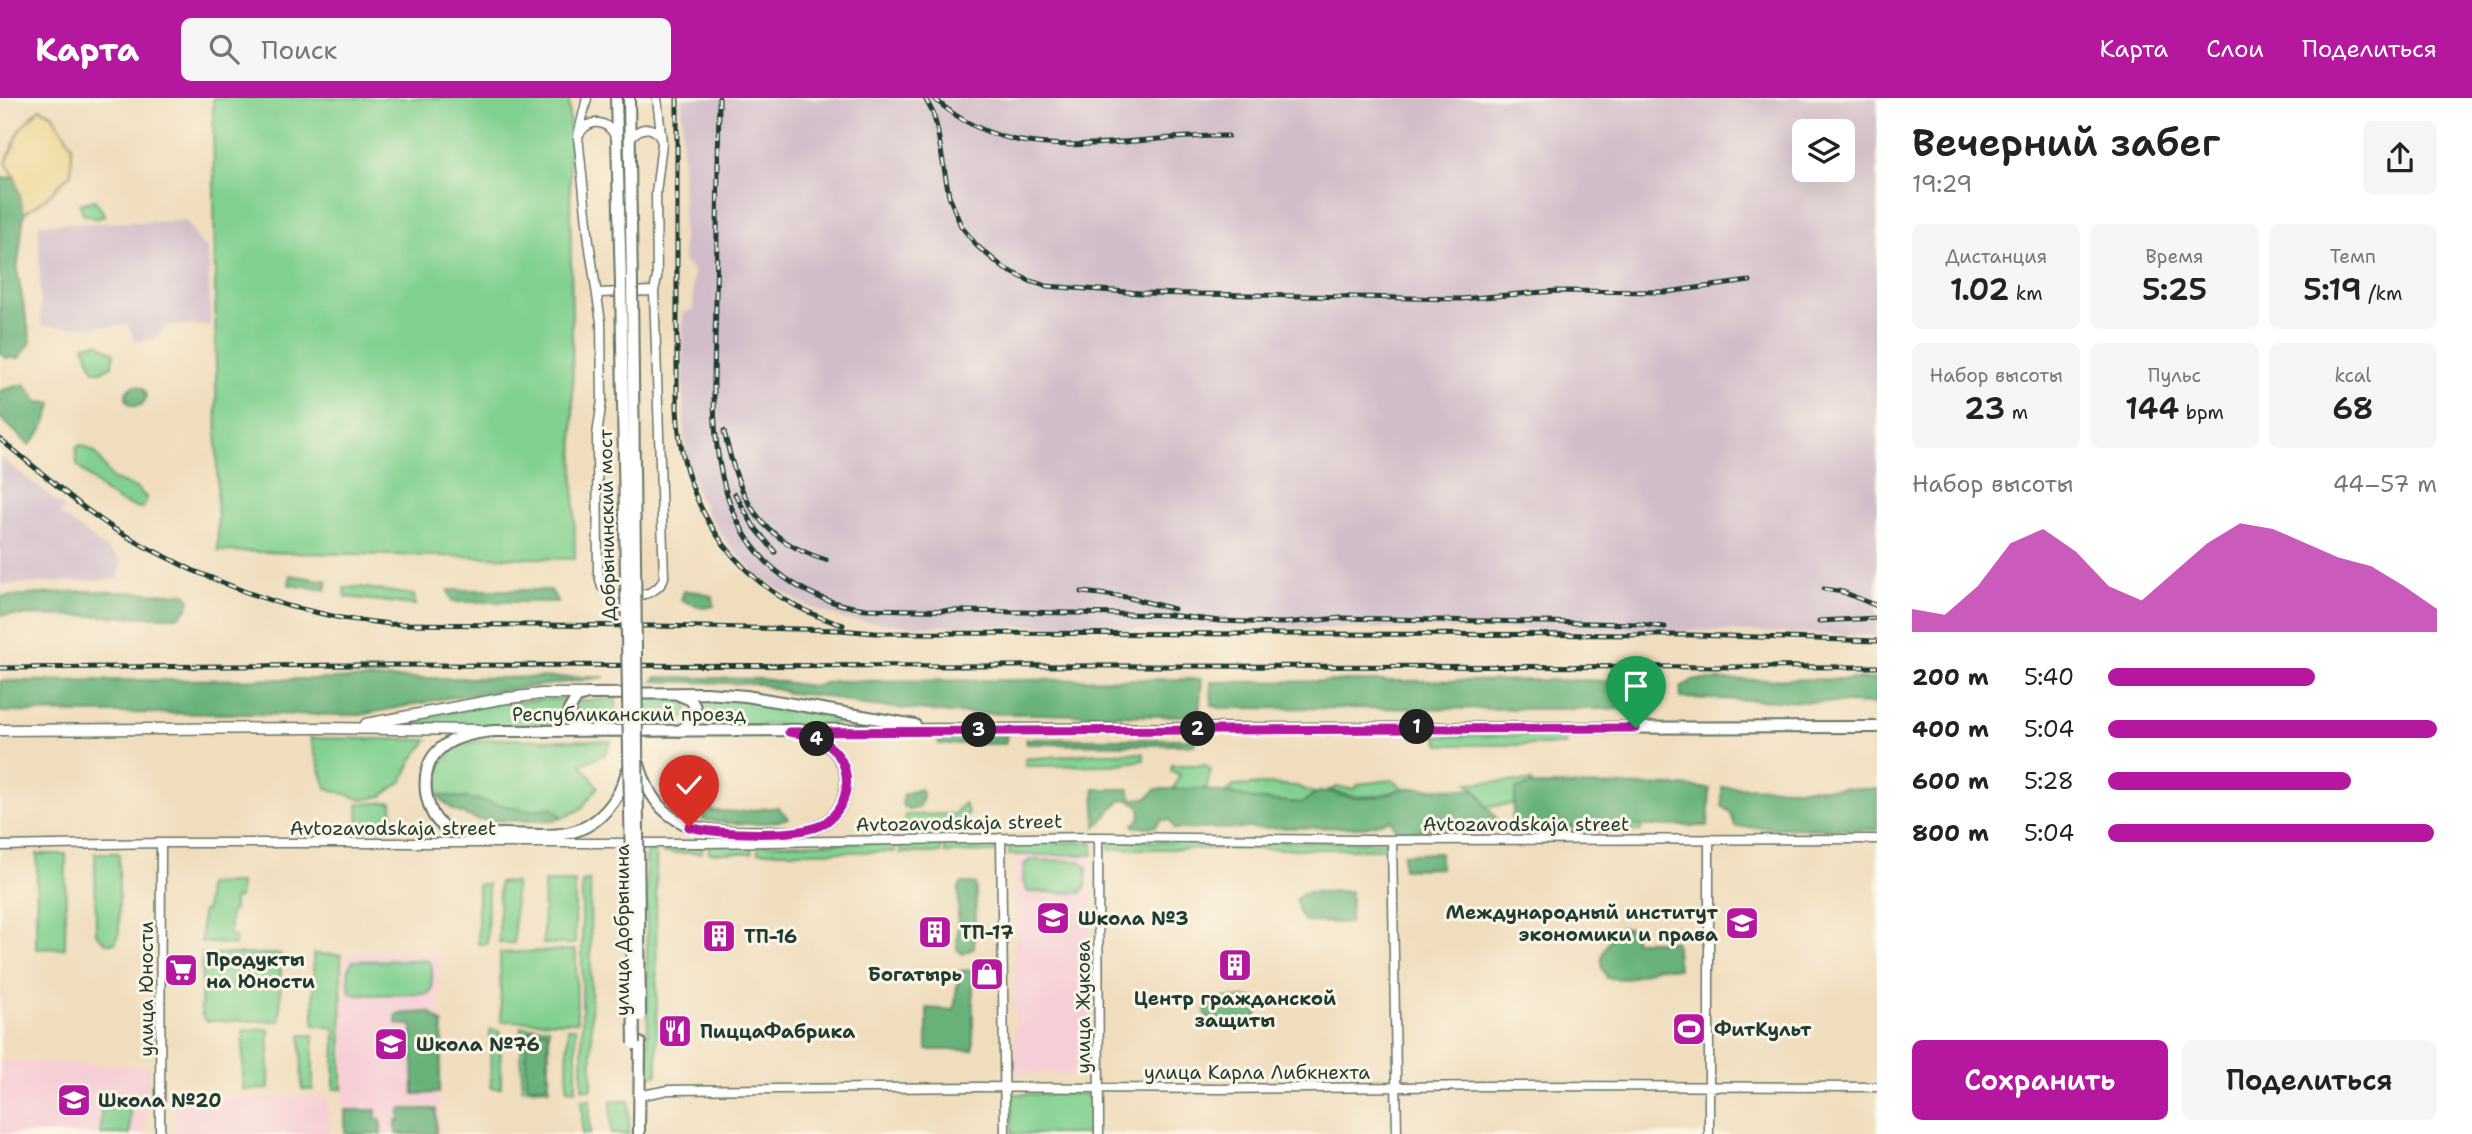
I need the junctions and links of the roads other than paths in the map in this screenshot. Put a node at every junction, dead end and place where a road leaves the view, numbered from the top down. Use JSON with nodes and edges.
{"nodes":[{"id":1,"x":587,"y":98,"type":"edge"},
{"id":2,"x":616,"y":98,"type":"edge"},
{"id":3,"x":629,"y":98,"type":"edge"},
{"id":4,"x":657,"y":98,"type":"edge"},
{"id":5,"x":579,"y":136,"type":"junction"},
{"id":6,"x":630,"y":139,"type":"junction"},
{"id":7,"x":617,"y":141,"type":"junction"},
{"id":8,"x":662,"y":144,"type":"junction"},
{"id":9,"x":626,"y":285,"type":"junction"},
{"id":10,"x":654,"y":291,"type":"junction"},
{"id":11,"x":598,"y":293,"type":"junction"},
{"id":12,"x":673,"y":693,"type":"junction"},
{"id":13,"x":588,"y":694,"type":"junction"},
{"id":14,"x":1877,"y":727,"type":"edge"},
{"id":15,"x":320,"y":728,"type":"junction"},
{"id":16,"x":0,"y":730,"type":"edge"},
{"id":17,"x":938,"y":730,"type":"junction"},
{"id":18,"x":495,"y":731,"type":"junction"},
{"id":19,"x":587,"y":731,"type":"junction"},
{"id":20,"x":679,"y":731,"type":"junction"},
{"id":21,"x":789,"y":732,"type":"junction"},
{"id":22,"x":634,"y":764,"type":"junction"},
{"id":23,"x":1098,"y":837,"type":"junction"},
{"id":24,"x":1001,"y":838,"type":"junction"},
{"id":25,"x":1709,"y":839,"type":"junction"},
{"id":26,"x":1877,"y":839,"type":"edge"},
{"id":27,"x":1392,"y":840,"type":"junction"},
{"id":28,"x":161,"y":844,"type":"junction"},
{"id":29,"x":0,"y":846,"type":"edge"},
{"id":30,"x":1004,"y":1087,"type":"junction"},
{"id":31,"x":1098,"y":1087,"type":"junction"},
{"id":32,"x":1709,"y":1087,"type":"junction"},
{"id":33,"x":1877,"y":1087,"type":"edge"},
{"id":34,"x":1396,"y":1088,"type":"junction"},
{"id":35,"x":638,"y":1096,"type":"junction"},
{"id":36,"x":160,"y":1134,"type":"edge"},
{"id":37,"x":639,"y":1134,"type":"edge"},
{"id":38,"x":1004,"y":1134,"type":"edge"},
{"id":39,"x":1099,"y":1134,"type":"edge"},
{"id":40,"x":1396,"y":1134,"type":"edge"},
{"id":41,"x":1709,"y":1134,"type":"edge"}],
"edges":[{"from":1,"to":5,"type":"street"},
{"from":2,"to":7,"type":"main road"},
{"from":3,"to":6,"type":"main road"},
{"from":4,"to":8,"type":"street"},
{"from":5,"to":7,"type":"street"},
{"from":5,"to":11,"type":"street"},
{"from":6,"to":8,"type":"street"},
{"from":6,"to":9,"type":"main road"},
{"from":7,"to":9,"type":"main road"},
{"from":8,"to":10,"type":"street"},
{"from":9,"to":22,"type":"main road","name":"Добрынинский мост","bridge":true},
{"from":10,"to":11,"type":"street"},
{"from":10,"to":11,"type":"street"},
{"from":12,"to":13,"type":"main road","name":"Республиканский проезд"},
{"from":12,"to":17,"type":"main road","name":"Республиканский проезд"},
{"from":12,"to":20,"type":"main road"},
{"from":13,"to":15,"type":"street","name":"Республиканский проезд"},
{"from":13,"to":19,"type":"main road"},
{"from":14,"to":17,"type":"main road","name":"Республиканский проезд"},
{"from":15,"to":16,"type":"street","name":"Республиканский проезд"},
{"from":15,"to":18,"type":"street","name":"Республиканский проезд"},
{"from":17,"to":21,"type":"main road","name":"Республиканский проезд"},
{"from":18,"to":19,"type":"main road","name":"Республиканский проезд"},
{"from":18,"to":22,"type":"main road"},
{"from":19,"to":20,"type":"main road","name":"Республиканский проезд"},
{"from":20,"to":21,"type":"main road","name":"Республиканский проезд"},
{"from":21,"to":22,"type":"main road"},
{"from":22,"to":35,"type":"main road","name":"улица Добрынина","bridge":true},
{"from":23,"to":24,"type":"street","name":"Avtozavodskaja street"},
{"from":23,"to":27,"type":"street","name":"Avtozavodskaja street"},
{"from":23,"to":31,"type":"street","name":"улица Жукова"},
{"from":24,"to":28,"type":"street","name":"Avtozavodskaja street"},
{"from":24,"to":30,"type":"street"},
{"from":25,"to":26,"type":"street","name":"Avtozavodskaja street"},
{"from":25,"to":27,"type":"street","name":"Avtozavodskaja street"},
{"from":25,"to":32,"type":"street"},
{"from":27,"to":34,"type":"street"},
{"from":28,"to":29,"type":"street","name":"Avtozavodskaja street"},
{"from":28,"to":36,"type":"street","name":"улица Юности"},
{"from":30,"to":31,"type":"street","name":"улица Карла Либкнехта"},
{"from":30,"to":35,"type":"street","name":"улица Карла Либкнехта"},
{"from":30,"to":38,"type":"street"},
{"from":31,"to":34,"type":"street","name":"улица Карла Либкнехта"},
{"from":31,"to":39,"type":"street","name":"улица Жукова"},
{"from":32,"to":33,"type":"street","name":"улица Карла Либкнехта"},
{"from":32,"to":34,"type":"street","name":"улица Карла Либкнехта"},
{"from":32,"to":41,"type":"street"},
{"from":34,"to":40,"type":"street"},
{"from":35,"to":37,"type":"main road","name":"улица Добрынина"}]}
